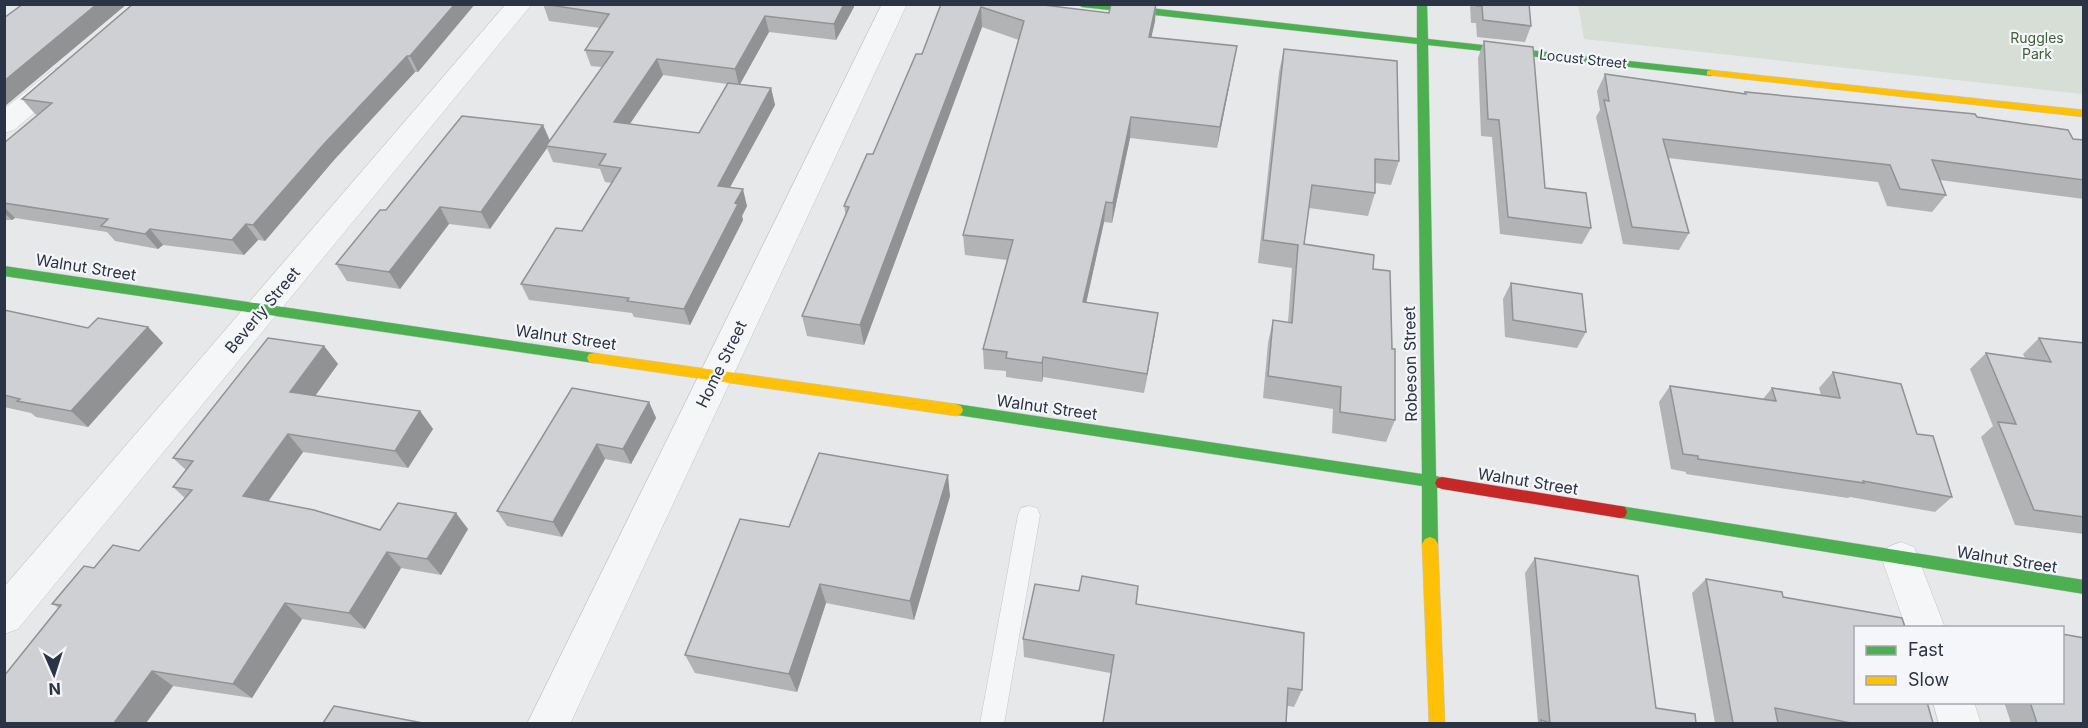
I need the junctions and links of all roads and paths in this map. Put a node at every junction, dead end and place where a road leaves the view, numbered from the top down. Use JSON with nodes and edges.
{"nodes":[{"id":1,"x":520,"y":4,"type":"edge"},
{"id":2,"x":895,"y":4,"type":"edge"},
{"id":3,"x":1082,"y":4,"type":"edge"},
{"id":4,"x":1422,"y":4,"type":"edge"},
{"id":5,"x":1423,"y":42,"type":"junction"},
{"id":6,"x":85,"y":57,"type":"edge"},
{"id":7,"x":2084,"y":114,"type":"edge"},
{"id":8,"x":4,"y":124,"type":"edge"},
{"id":9,"x":4,"y":271,"type":"edge"},
{"id":10,"x":261,"y":312,"type":"junction"},
{"id":11,"x":716,"y":374,"type":"junction"},
{"id":12,"x":1427,"y":480,"type":"junction"},
{"id":13,"x":1029,"y":515,"type":"dead end"},
{"id":14,"x":1901,"y":559,"type":"junction"},
{"id":15,"x":2084,"y":587,"type":"edge"},
{"id":16,"x":4,"y":616,"type":"edge"},
{"id":17,"x":1926,"y":626,"type":"edge"},
{"id":18,"x":1954,"y":704,"type":"edge"},
{"id":19,"x":548,"y":723,"type":"edge"},
{"id":20,"x":992,"y":723,"type":"edge"},
{"id":21,"x":1437,"y":723,"type":"edge"},
{"id":22,"x":1960,"y":723,"type":"edge"}],
"edges":[{"from":1,"to":10,"type":"street","name":"Beverly Street"},
{"from":2,"to":11,"type":"street","name":"Home Street"},
{"from":3,"to":5,"type":"street","name":"Locust Street"},
{"from":4,"to":5,"type":"street","name":"Robeson Street"},
{"from":5,"to":7,"type":"street","name":"Locust Street"},
{"from":5,"to":12,"type":"street","name":"Robeson Street"},
{"from":6,"to":8,"type":"street"},
{"from":9,"to":10,"type":"street","name":"Walnut Street"},
{"from":10,"to":11,"type":"street","name":"Walnut Street"},
{"from":10,"to":16,"type":"street","name":"Beverly Street"},
{"from":11,"to":12,"type":"street","name":"Walnut Street"},
{"from":11,"to":19,"type":"street","name":"Home Street"},
{"from":12,"to":14,"type":"street","name":"Walnut Street"},
{"from":12,"to":21,"type":"street","name":"Robeson Street"},
{"from":13,"to":20,"type":"lane"},
{"from":14,"to":15,"type":"street","name":"Walnut Street"},
{"from":14,"to":17,"type":"street"},
{"from":18,"to":22,"type":"street"}]}
